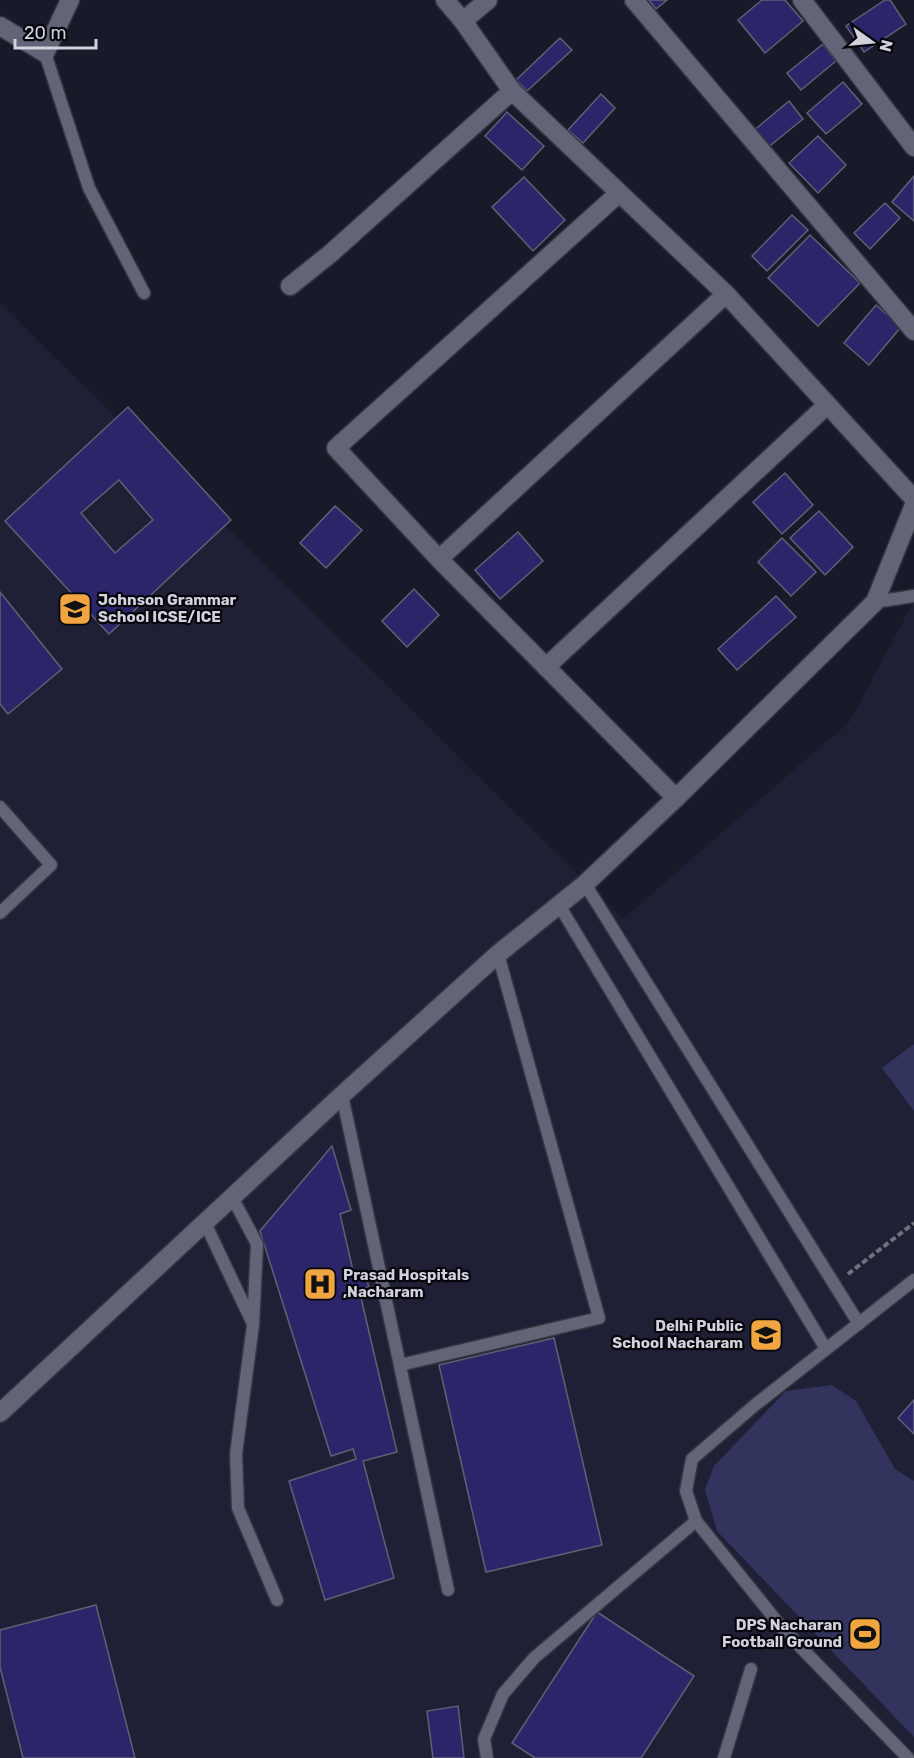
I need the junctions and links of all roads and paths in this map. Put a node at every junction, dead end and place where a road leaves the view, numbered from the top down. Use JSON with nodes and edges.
{"nodes":[{"id":1,"x":70,"y":0,"type":"edge"},
{"id":2,"x":445,"y":0,"type":"edge"},
{"id":3,"x":488,"y":0,"type":"edge"},
{"id":4,"x":634,"y":0,"type":"edge"},
{"id":5,"x":802,"y":0,"type":"edge"},
{"id":6,"x":463,"y":21,"type":"junction"},
{"id":7,"x":0,"y":26,"type":"edge"},
{"id":8,"x":45,"y":53,"type":"junction"},
{"id":9,"x":512,"y":91,"type":"junction"},
{"id":10,"x":914,"y":147,"type":"edge"},
{"id":11,"x":618,"y":194,"type":"junction"},
{"id":12,"x":290,"y":286,"type":"dead end"},
{"id":13,"x":144,"y":292,"type":"dead end"},
{"id":14,"x":726,"y":294,"type":"junction"},
{"id":15,"x":914,"y":331,"type":"edge"},
{"id":16,"x":828,"y":405,"type":"junction"},
{"id":17,"x":914,"y":499,"type":"edge"},
{"id":18,"x":914,"y":505,"type":"edge"},
{"id":19,"x":439,"y":559,"type":"junction"},
{"id":20,"x":914,"y":596,"type":"edge"},
{"id":21,"x":875,"y":602,"type":"junction"},
{"id":22,"x":546,"y":667,"type":"junction"},
{"id":23,"x":676,"y":798,"type":"junction"},
{"id":24,"x":0,"y":807,"type":"edge"},
{"id":25,"x":585,"y":884,"type":"junction"},
{"id":26,"x":559,"y":905,"type":"junction"},
{"id":27,"x":0,"y":913,"type":"edge"},
{"id":28,"x":498,"y":954,"type":"junction"},
{"id":29,"x":342,"y":1095,"type":"junction"},
{"id":30,"x":232,"y":1197,"type":"junction"},
{"id":31,"x":205,"y":1223,"type":"junction"},
{"id":32,"x":914,"y":1223,"type":"edge"},
{"id":33,"x":914,"y":1280,"type":"edge"},
{"id":34,"x":834,"y":1285,"type":"junction"},
{"id":35,"x":859,"y":1324,"type":"junction"},
{"id":36,"x":253,"y":1325,"type":"junction"},
{"id":37,"x":826,"y":1349,"type":"junction"},
{"id":38,"x":400,"y":1365,"type":"junction"},
{"id":39,"x":0,"y":1413,"type":"edge"},
{"id":40,"x":696,"y":1521,"type":"junction"},
{"id":41,"x":448,"y":1590,"type":"dead end"},
{"id":42,"x":277,"y":1600,"type":"dead end"},
{"id":43,"x":751,"y":1670,"type":"dead end"},
{"id":44,"x":487,"y":1758,"type":"edge"},
{"id":45,"x":724,"y":1758,"type":"edge"},
{"id":46,"x":908,"y":1758,"type":"edge"}],
"edges":[{"from":1,"to":8,"type":"street"},
{"from":2,"to":6,"type":"street"},
{"from":3,"to":6,"type":"street"},
{"from":4,"to":15,"type":"street"},
{"from":5,"to":10,"type":"street"},
{"from":6,"to":9,"type":"street"},
{"from":7,"to":8,"type":"street"},
{"from":8,"to":13,"type":"lane"},
{"from":9,"to":11,"type":"street"},
{"from":9,"to":12,"type":"street"},
{"from":11,"to":14,"type":"street"},
{"from":11,"to":19,"type":"street"},
{"from":14,"to":16,"type":"street"},
{"from":14,"to":19,"type":"street"},
{"from":16,"to":17,"type":"street"},
{"from":16,"to":22,"type":"street"},
{"from":18,"to":21,"type":"street"},
{"from":19,"to":22,"type":"street"},
{"from":20,"to":21,"type":"lane"},
{"from":21,"to":23,"type":"street"},
{"from":22,"to":23,"type":"street"},
{"from":23,"to":25,"type":"street"},
{"from":24,"to":27,"type":"lane"},
{"from":25,"to":26,"type":"street"},
{"from":25,"to":34,"type":"lane"},
{"from":26,"to":28,"type":"street"},
{"from":26,"to":37,"type":"lane"},
{"from":28,"to":29,"type":"street"},
{"from":28,"to":38,"type":"lane"},
{"from":29,"to":30,"type":"street"},
{"from":29,"to":38,"type":"lane"},
{"from":30,"to":31,"type":"street"},
{"from":30,"to":36,"type":"lane"},
{"from":31,"to":36,"type":"lane"},
{"from":31,"to":39,"type":"street"},
{"from":32,"to":34,"type":"path"},
{"from":33,"to":35,"type":"lane"},
{"from":34,"to":35,"type":"lane"},
{"from":35,"to":37,"type":"lane"},
{"from":36,"to":42,"type":"lane"},
{"from":37,"to":40,"type":"lane"},
{"from":38,"to":41,"type":"lane"},
{"from":40,"to":44,"type":"lane"},
{"from":40,"to":46,"type":"lane"},
{"from":43,"to":45,"type":"lane"}]}
